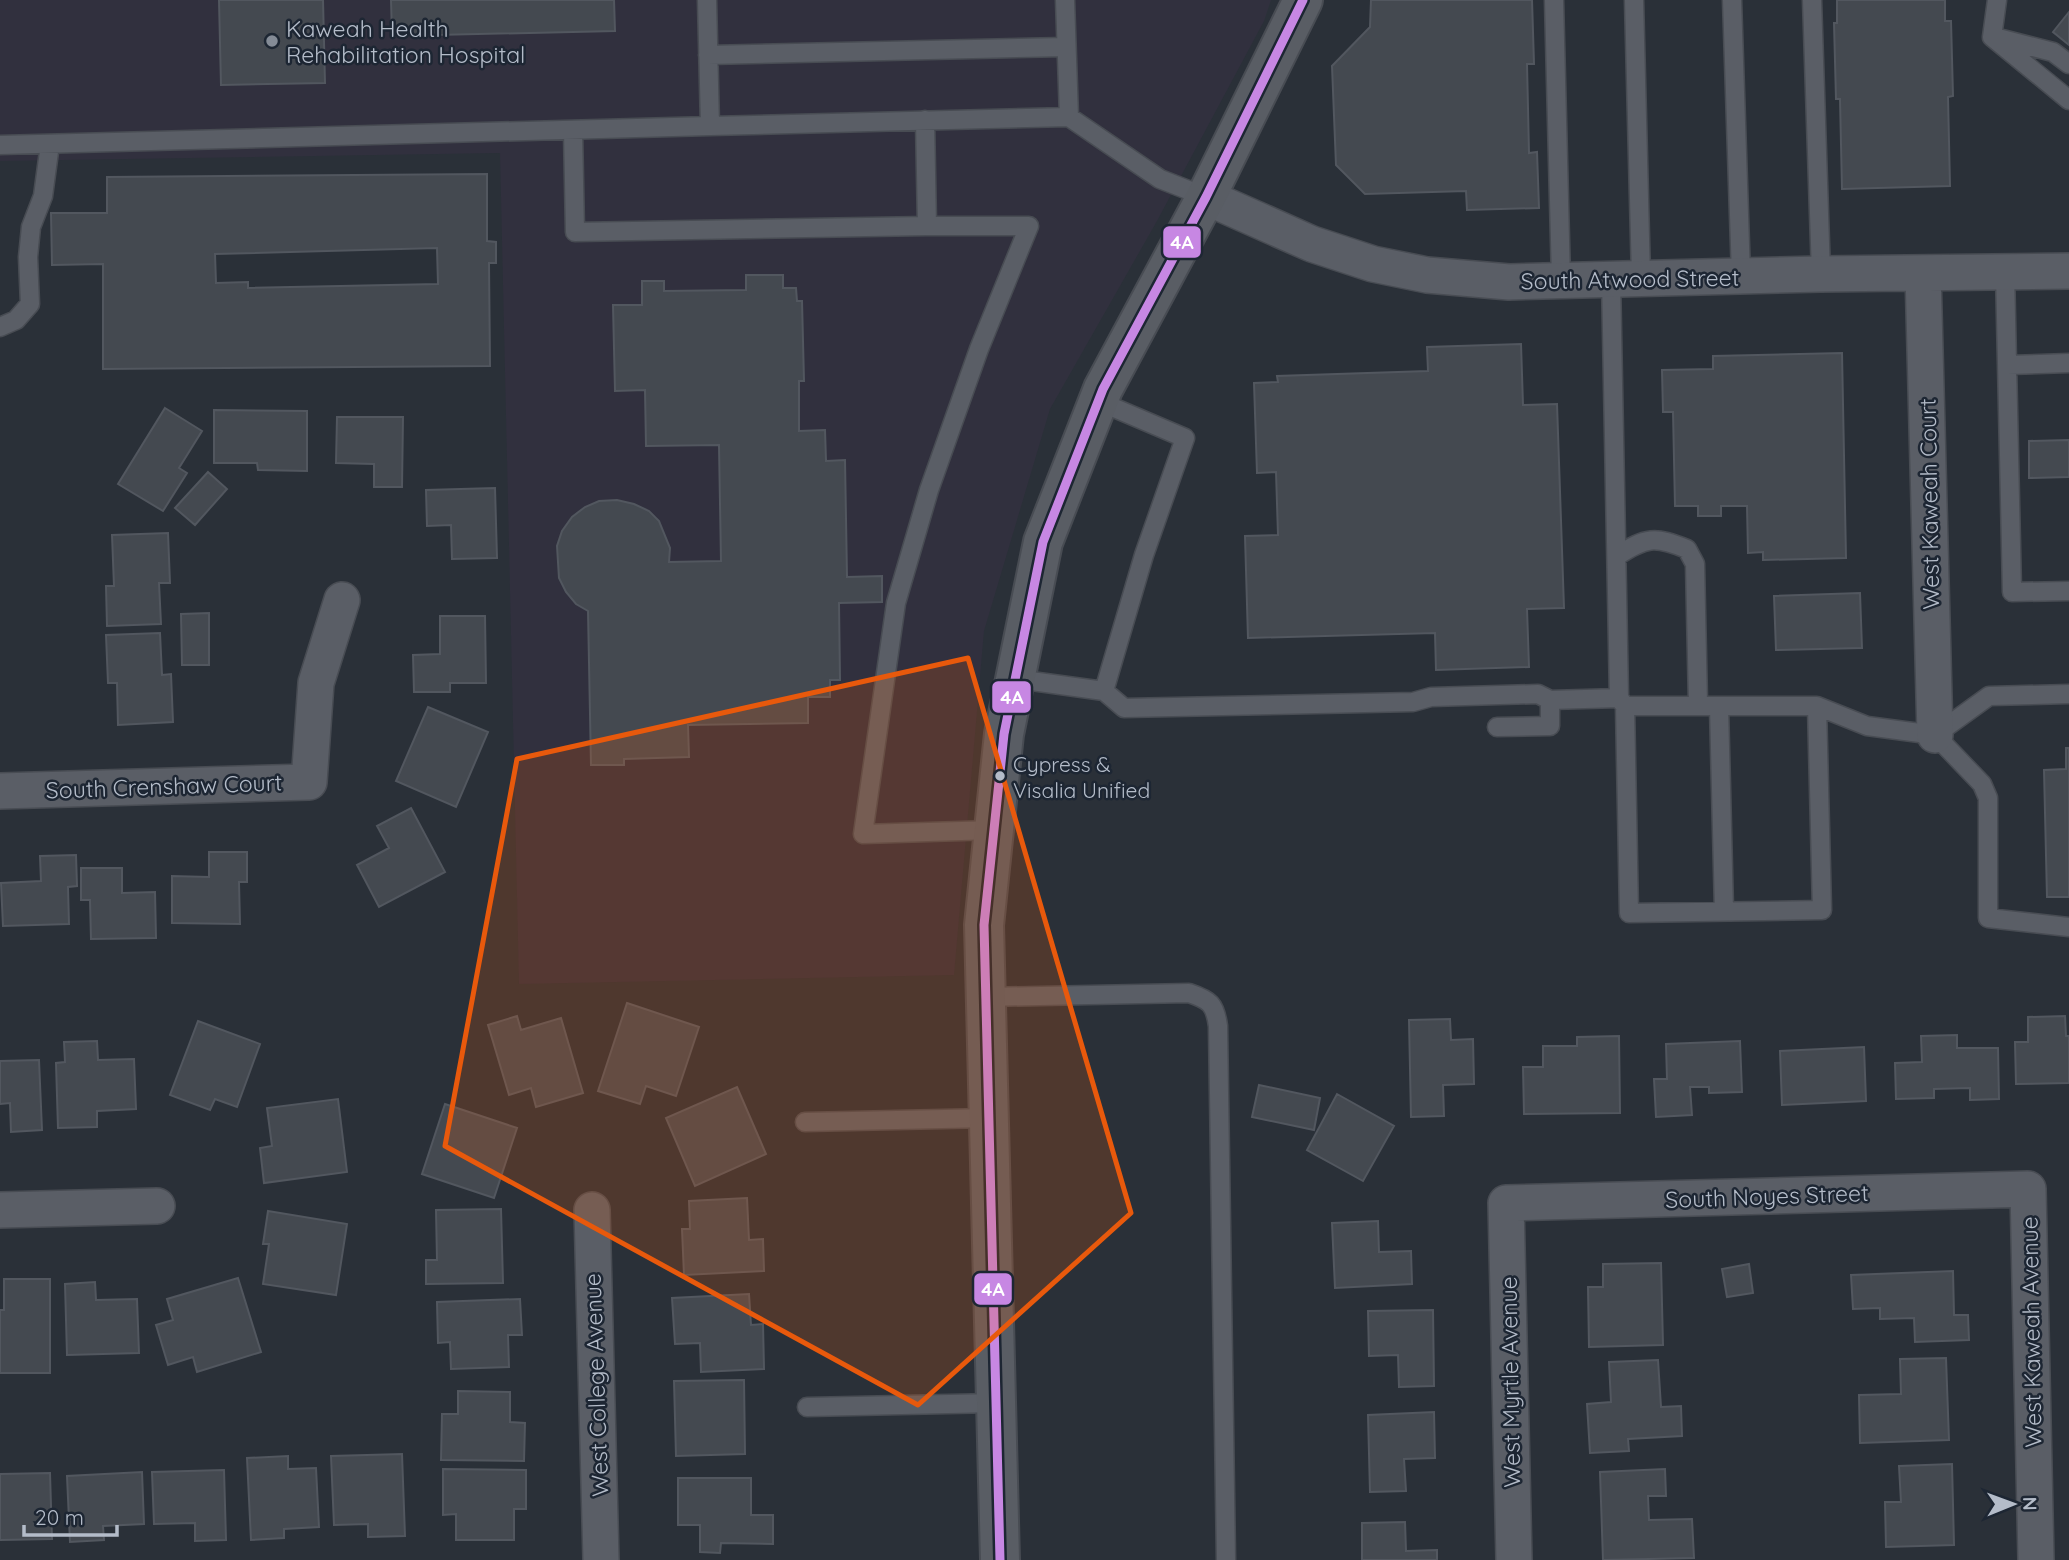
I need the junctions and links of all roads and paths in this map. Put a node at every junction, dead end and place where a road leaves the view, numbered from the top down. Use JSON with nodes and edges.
{"nodes":[{"id":1,"x":707,"y":0,"type":"edge"},
{"id":2,"x":1065,"y":0,"type":"edge"},
{"id":3,"x":1303,"y":0,"type":"edge"},
{"id":4,"x":1555,"y":0,"type":"edge"},
{"id":5,"x":1634,"y":0,"type":"edge"},
{"id":6,"x":1732,"y":0,"type":"edge"},
{"id":7,"x":1812,"y":0,"type":"edge"},
{"id":8,"x":1997,"y":0,"type":"edge"},
{"id":9,"x":1992,"y":37,"type":"junction"},
{"id":10,"x":1066,"y":47,"type":"junction"},
{"id":11,"x":708,"y":55,"type":"junction"},
{"id":12,"x":2069,"y":64,"type":"edge"},
{"id":13,"x":2069,"y":100,"type":"edge"},
{"id":14,"x":1069,"y":117,"type":"junction"},
{"id":15,"x":925,"y":120,"type":"junction"},
{"id":16,"x":710,"y":126,"type":"junction"},
{"id":17,"x":573,"y":131,"type":"junction"},
{"id":18,"x":50,"y":144,"type":"junction"},
{"id":19,"x":0,"y":145,"type":"edge"},
{"id":20,"x":1206,"y":197,"type":"junction"},
{"id":21,"x":926,"y":226,"type":"junction"},
{"id":22,"x":2069,"y":271,"type":"edge"},
{"id":23,"x":2005,"y":272,"type":"junction"},
{"id":24,"x":1923,"y":273,"type":"junction"},
{"id":25,"x":1821,"y":274,"type":"junction"},
{"id":26,"x":1741,"y":276,"type":"junction"},
{"id":27,"x":1626,"y":279,"type":"junction"},
{"id":28,"x":1561,"y":281,"type":"junction"},
{"id":29,"x":0,"y":327,"type":"edge"},
{"id":30,"x":2069,"y":363,"type":"edge"},
{"id":31,"x":2008,"y":365,"type":"junction"},
{"id":32,"x":1098,"y":401,"type":"junction"},
{"id":33,"x":1617,"y":556,"type":"junction"},
{"id":34,"x":2069,"y":591,"type":"edge"},
{"id":35,"x":342,"y":600,"type":"dead end"},
{"id":36,"x":1016,"y":679,"type":"junction"},
{"id":37,"x":1104,"y":691,"type":"junction"},
{"id":38,"x":2069,"y":694,"type":"edge"},
{"id":39,"x":1550,"y":699,"type":"junction"},
{"id":40,"x":1622,"y":702,"type":"junction"},
{"id":41,"x":1698,"y":705,"type":"junction"},
{"id":42,"x":1817,"y":706,"type":"junction"},
{"id":43,"x":1719,"y":707,"type":"junction"},
{"id":44,"x":1497,"y":727,"type":"dead end"},
{"id":45,"x":1935,"y":735,"type":"junction"},
{"id":46,"x":0,"y":791,"type":"edge"},
{"id":47,"x":994,"y":830,"type":"junction"},
{"id":48,"x":1724,"y":911,"type":"junction"},
{"id":49,"x":2069,"y":927,"type":"edge"},
{"id":50,"x":986,"y":997,"type":"junction"},
{"id":51,"x":989,"y":1118,"type":"junction"},
{"id":52,"x":805,"y":1122,"type":"dead end"},
{"id":53,"x":2028,"y":1189,"type":"joint"},
{"id":54,"x":1506,"y":1203,"type":"joint"},
{"id":55,"x":157,"y":1206,"type":"dead end"},
{"id":56,"x":0,"y":1210,"type":"edge"},
{"id":57,"x":592,"y":1210,"type":"dead end"},
{"id":58,"x":996,"y":1403,"type":"junction"},
{"id":59,"x":807,"y":1407,"type":"dead end"},
{"id":60,"x":601,"y":1560,"type":"edge"},
{"id":61,"x":1000,"y":1560,"type":"edge"},
{"id":62,"x":1226,"y":1560,"type":"edge"},
{"id":63,"x":1514,"y":1560,"type":"edge"},
{"id":64,"x":2036,"y":1560,"type":"edge"}],
"edges":[{"from":1,"to":11,"type":"lane"},
{"from":2,"to":10,"type":"lane"},
{"from":3,"to":20,"type":"street"},
{"from":4,"to":28,"type":"lane"},
{"from":5,"to":27,"type":"lane"},
{"from":6,"to":26,"type":"lane"},
{"from":7,"to":25,"type":"lane"},
{"from":8,"to":9,"type":"lane"},
{"from":9,"to":12,"type":"lane"},
{"from":9,"to":13,"type":"lane"},
{"from":10,"to":11,"type":"lane"},
{"from":10,"to":14,"type":"lane"},
{"from":11,"to":16,"type":"lane"},
{"from":14,"to":15,"type":"lane"},
{"from":14,"to":20,"type":"lane"},
{"from":15,"to":16,"type":"lane"},
{"from":15,"to":21,"type":"lane"},
{"from":16,"to":17,"type":"lane"},
{"from":17,"to":18,"type":"lane"},
{"from":17,"to":21,"type":"lane"},
{"from":18,"to":19,"type":"lane"},
{"from":18,"to":29,"type":"lane"},
{"from":20,"to":28,"type":"street","name":"South Atwood Street"},
{"from":20,"to":32,"type":"street"},
{"from":21,"to":47,"type":"lane"},
{"from":22,"to":23,"type":"street","name":"South Atwood Street"},
{"from":23,"to":24,"type":"street","name":"South Atwood Street"},
{"from":23,"to":31,"type":"lane"},
{"from":24,"to":25,"type":"street","name":"South Atwood Street"},
{"from":24,"to":45,"type":"street","name":"West Kaweah Court"},
{"from":25,"to":26,"type":"street","name":"South Atwood Street"},
{"from":26,"to":27,"type":"street","name":"South Atwood Street"},
{"from":27,"to":28,"type":"street","name":"South Atwood Street"},
{"from":27,"to":33,"type":"lane"},
{"from":30,"to":31,"type":"lane"},
{"from":31,"to":34,"type":"lane"},
{"from":32,"to":36,"type":"street"},
{"from":32,"to":37,"type":"lane"},
{"from":33,"to":40,"type":"lane"},
{"from":33,"to":41,"type":"lane"},
{"from":35,"to":46,"type":"street","name":"South Crenshaw Court"},
{"from":36,"to":37,"type":"lane"},
{"from":36,"to":47,"type":"street"},
{"from":37,"to":39,"type":"lane"},
{"from":38,"to":45,"type":"lane"},
{"from":39,"to":40,"type":"lane"},
{"from":39,"to":44,"type":"lane"},
{"from":40,"to":41,"type":"lane"},
{"from":40,"to":48,"type":"lane"},
{"from":41,"to":43,"type":"lane"},
{"from":42,"to":43,"type":"lane"},
{"from":42,"to":45,"type":"lane"},
{"from":42,"to":48,"type":"lane"},
{"from":43,"to":48,"type":"lane"},
{"from":45,"to":49,"type":"lane"},
{"from":47,"to":50,"type":"street"},
{"from":50,"to":51,"type":"street"},
{"from":50,"to":62,"type":"lane"},
{"from":51,"to":52,"type":"lane"},
{"from":51,"to":58,"type":"street"},
{"from":53,"to":54,"type":"street","name":"South Noyes Street"},
{"from":53,"to":64,"type":"street","name":"West Kaweah Avenue"},
{"from":54,"to":63,"type":"street","name":"West Myrtle Avenue"},
{"from":55,"to":56,"type":"street"},
{"from":57,"to":60,"type":"street","name":"West College Avenue"},
{"from":58,"to":59,"type":"lane"},
{"from":58,"to":61,"type":"street"}]}
